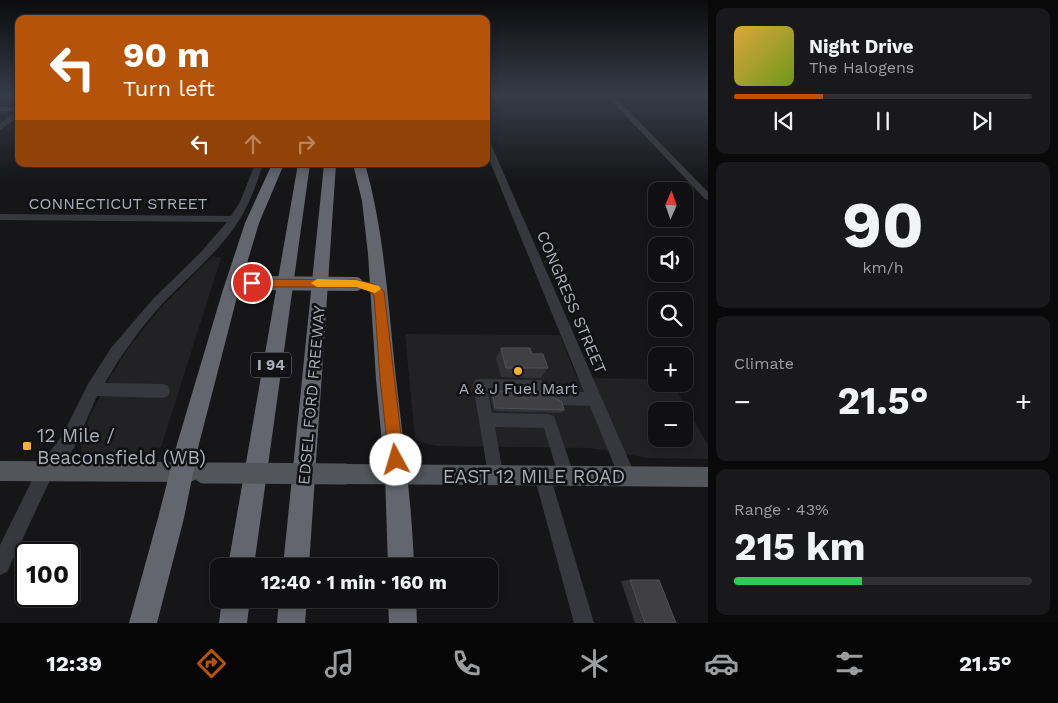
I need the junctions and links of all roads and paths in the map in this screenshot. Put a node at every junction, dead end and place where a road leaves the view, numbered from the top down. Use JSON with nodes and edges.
{"nodes":[{"id":1,"x":637,"y":124,"type":"edge"},
{"id":2,"x":490,"y":151,"type":"edge"},
{"id":3,"x":258,"y":167,"type":"edge"},
{"id":4,"x":277,"y":167,"type":"edge"},
{"id":5,"x":304,"y":167,"type":"edge"},
{"id":6,"x":330,"y":167,"type":"edge"},
{"id":7,"x":360,"y":167,"type":"edge"},
{"id":8,"x":708,"y":197,"type":"edge"},
{"id":9,"x":0,"y":217,"type":"edge"},
{"id":10,"x":235,"y":219,"type":"junction"},
{"id":11,"x":230,"y":293,"type":"junction"},
{"id":12,"x":380,"y":294,"type":"junction"},
{"id":13,"x":93,"y":389,"type":"junction"},
{"id":14,"x":163,"y":391,"type":"dead end"},
{"id":15,"x":596,"y":399,"type":"junction"},
{"id":16,"x":556,"y":409,"type":"junction"},
{"id":17,"x":486,"y":420,"type":"junction"},
{"id":18,"x":46,"y":470,"type":"junction"},
{"id":19,"x":0,"y":471,"type":"edge"},
{"id":20,"x":193,"y":473,"type":"junction"},
{"id":21,"x":495,"y":474,"type":"junction"},
{"id":22,"x":398,"y":475,"type":"junction"},
{"id":23,"x":542,"y":475,"type":"junction"},
{"id":24,"x":566,"y":475,"type":"junction"},
{"id":25,"x":627,"y":476,"type":"junction"},
{"id":26,"x":708,"y":477,"type":"edge"},
{"id":27,"x":242,"y":558,"type":"edge"},
{"id":28,"x":297,"y":558,"type":"edge"},
{"id":29,"x":401,"y":558,"type":"edge"},
{"id":30,"x":0,"y":565,"type":"edge"},
{"id":31,"x":235,"y":608,"type":"edge"},
{"id":32,"x":292,"y":608,"type":"edge"},
{"id":33,"x":402,"y":608,"type":"edge"},
{"id":34,"x":143,"y":623,"type":"edge"},
{"id":35,"x":233,"y":623,"type":"edge"},
{"id":36,"x":291,"y":623,"type":"edge"},
{"id":37,"x":403,"y":623,"type":"edge"},
{"id":38,"x":584,"y":623,"type":"edge"}],
"edges":[{"from":1,"to":8,"type":"street"},
{"from":2,"to":15,"type":"street","name":"CONGRESS STREET"},
{"from":3,"to":10,"type":"street"},
{"from":4,"to":11,"type":"highway"},
{"from":5,"to":27,"type":"highway","number":"I 94"},
{"from":6,"to":28,"type":"highway","name":"EDSEL FORD FREEWAY","number":"I 94"},
{"from":7,"to":12,"type":"highway"},
{"from":9,"to":10,"type":"street","name":"CONNECTICUT STREET"},
{"from":10,"to":13,"type":"street"},
{"from":11,"to":12,"type":"highway","bridge":true},
{"from":11,"to":20,"type":"highway"},
{"from":12,"to":22,"type":"highway"},
{"from":13,"to":14,"type":"street"},
{"from":13,"to":18,"type":"street"},
{"from":15,"to":16,"type":"street"},
{"from":15,"to":25,"type":"street","name":"CONGRESS STREET"},
{"from":16,"to":17,"type":"street"},
{"from":16,"to":17,"type":"street"},
{"from":16,"to":24,"type":"street"},
{"from":17,"to":21,"type":"street"},
{"from":18,"to":19,"type":"main road","name":"EAST 12 MILE ROAD"},
{"from":18,"to":20,"type":"main road","name":"EAST 12 MILE ROAD"},
{"from":18,"to":30,"type":"street"},
{"from":20,"to":22,"type":"main road","name":"EAST 12 MILE ROAD","bridge":true},
{"from":20,"to":34,"type":"highway"},
{"from":21,"to":22,"type":"main road","name":"EAST 12 MILE ROAD"},
{"from":21,"to":23,"type":"main road","name":"EAST 12 MILE ROAD"},
{"from":22,"to":29,"type":"highway"},
{"from":23,"to":24,"type":"main road","name":"EAST 12 MILE ROAD"},
{"from":23,"to":38,"type":"street"},
{"from":24,"to":25,"type":"main road","name":"EAST 12 MILE ROAD"},
{"from":25,"to":26,"type":"main road","name":"EAST 12 MILE ROAD"},
{"from":31,"to":35,"type":"highway"},
{"from":32,"to":36,"type":"highway"},
{"from":33,"to":37,"type":"highway"}]}
